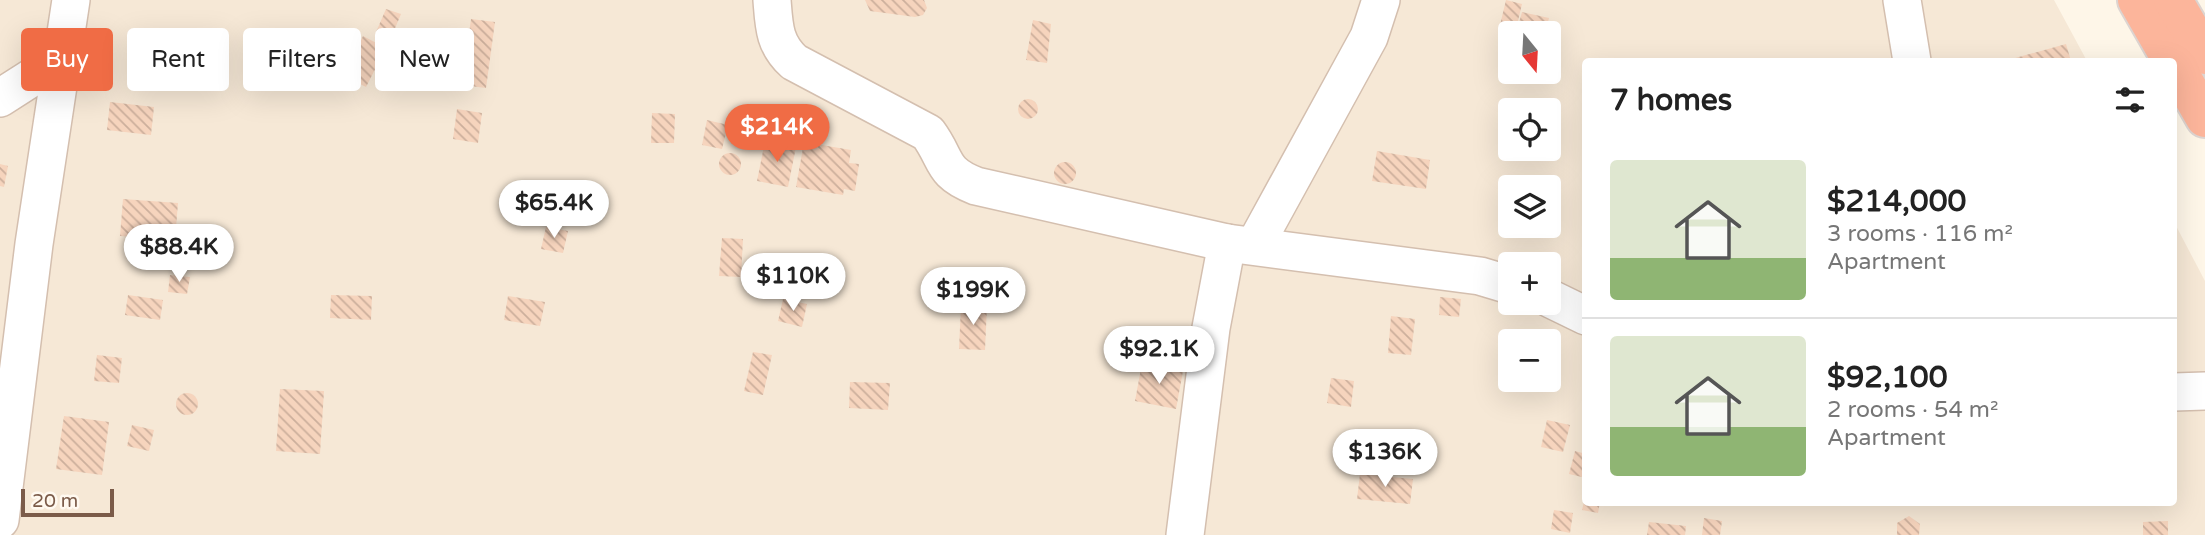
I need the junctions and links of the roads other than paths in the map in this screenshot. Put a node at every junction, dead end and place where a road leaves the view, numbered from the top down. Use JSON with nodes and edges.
{"nodes":[{"id":1,"x":71,"y":0,"type":"edge"},
{"id":2,"x":772,"y":0,"type":"edge"},
{"id":3,"x":1381,"y":0,"type":"edge"},
{"id":4,"x":1902,"y":0,"type":"edge"},
{"id":5,"x":2137,"y":0,"type":"edge"},
{"id":6,"x":2173,"y":0,"type":"edge"},
{"id":7,"x":68,"y":28,"type":"edge"},
{"id":8,"x":2205,"y":55,"type":"edge"},
{"id":9,"x":1912,"y":58,"type":"edge"},
{"id":10,"x":2171,"y":58,"type":"edge"},
{"id":11,"x":2177,"y":69,"type":"edge"},
{"id":12,"x":21,"y":85,"type":"edge"},
{"id":13,"x":59,"y":91,"type":"edge"},
{"id":14,"x":0,"y":98,"type":"edge"},
{"id":15,"x":2205,"y":118,"type":"edge"},
{"id":16,"x":1241,"y":244,"type":"junction"},
{"id":17,"x":1498,"y":281,"type":"edge"},
{"id":18,"x":1561,"y":304,"type":"edge"},
{"id":19,"x":1582,"y":314,"type":"edge"},
{"id":20,"x":2205,"y":391,"type":"edge"},
{"id":21,"x":2177,"y":392,"type":"edge"},
{"id":22,"x":0,"y":520,"type":"edge"},
{"id":23,"x":1185,"y":535,"type":"edge"}],
"edges":[{"from":1,"to":7,"type":"street"},
{"from":2,"to":16,"type":"street"},
{"from":3,"to":16,"type":"street"},
{"from":4,"to":9,"type":"street"},
{"from":5,"to":10,"type":"highway"},
{"from":6,"to":8,"type":"highway"},
{"from":11,"to":15,"type":"highway"},
{"from":12,"to":14,"type":"street"},
{"from":13,"to":22,"type":"street"},
{"from":16,"to":17,"type":"street"},
{"from":16,"to":23,"type":"street"},
{"from":18,"to":19,"type":"street"},
{"from":20,"to":21,"type":"street"}]}
